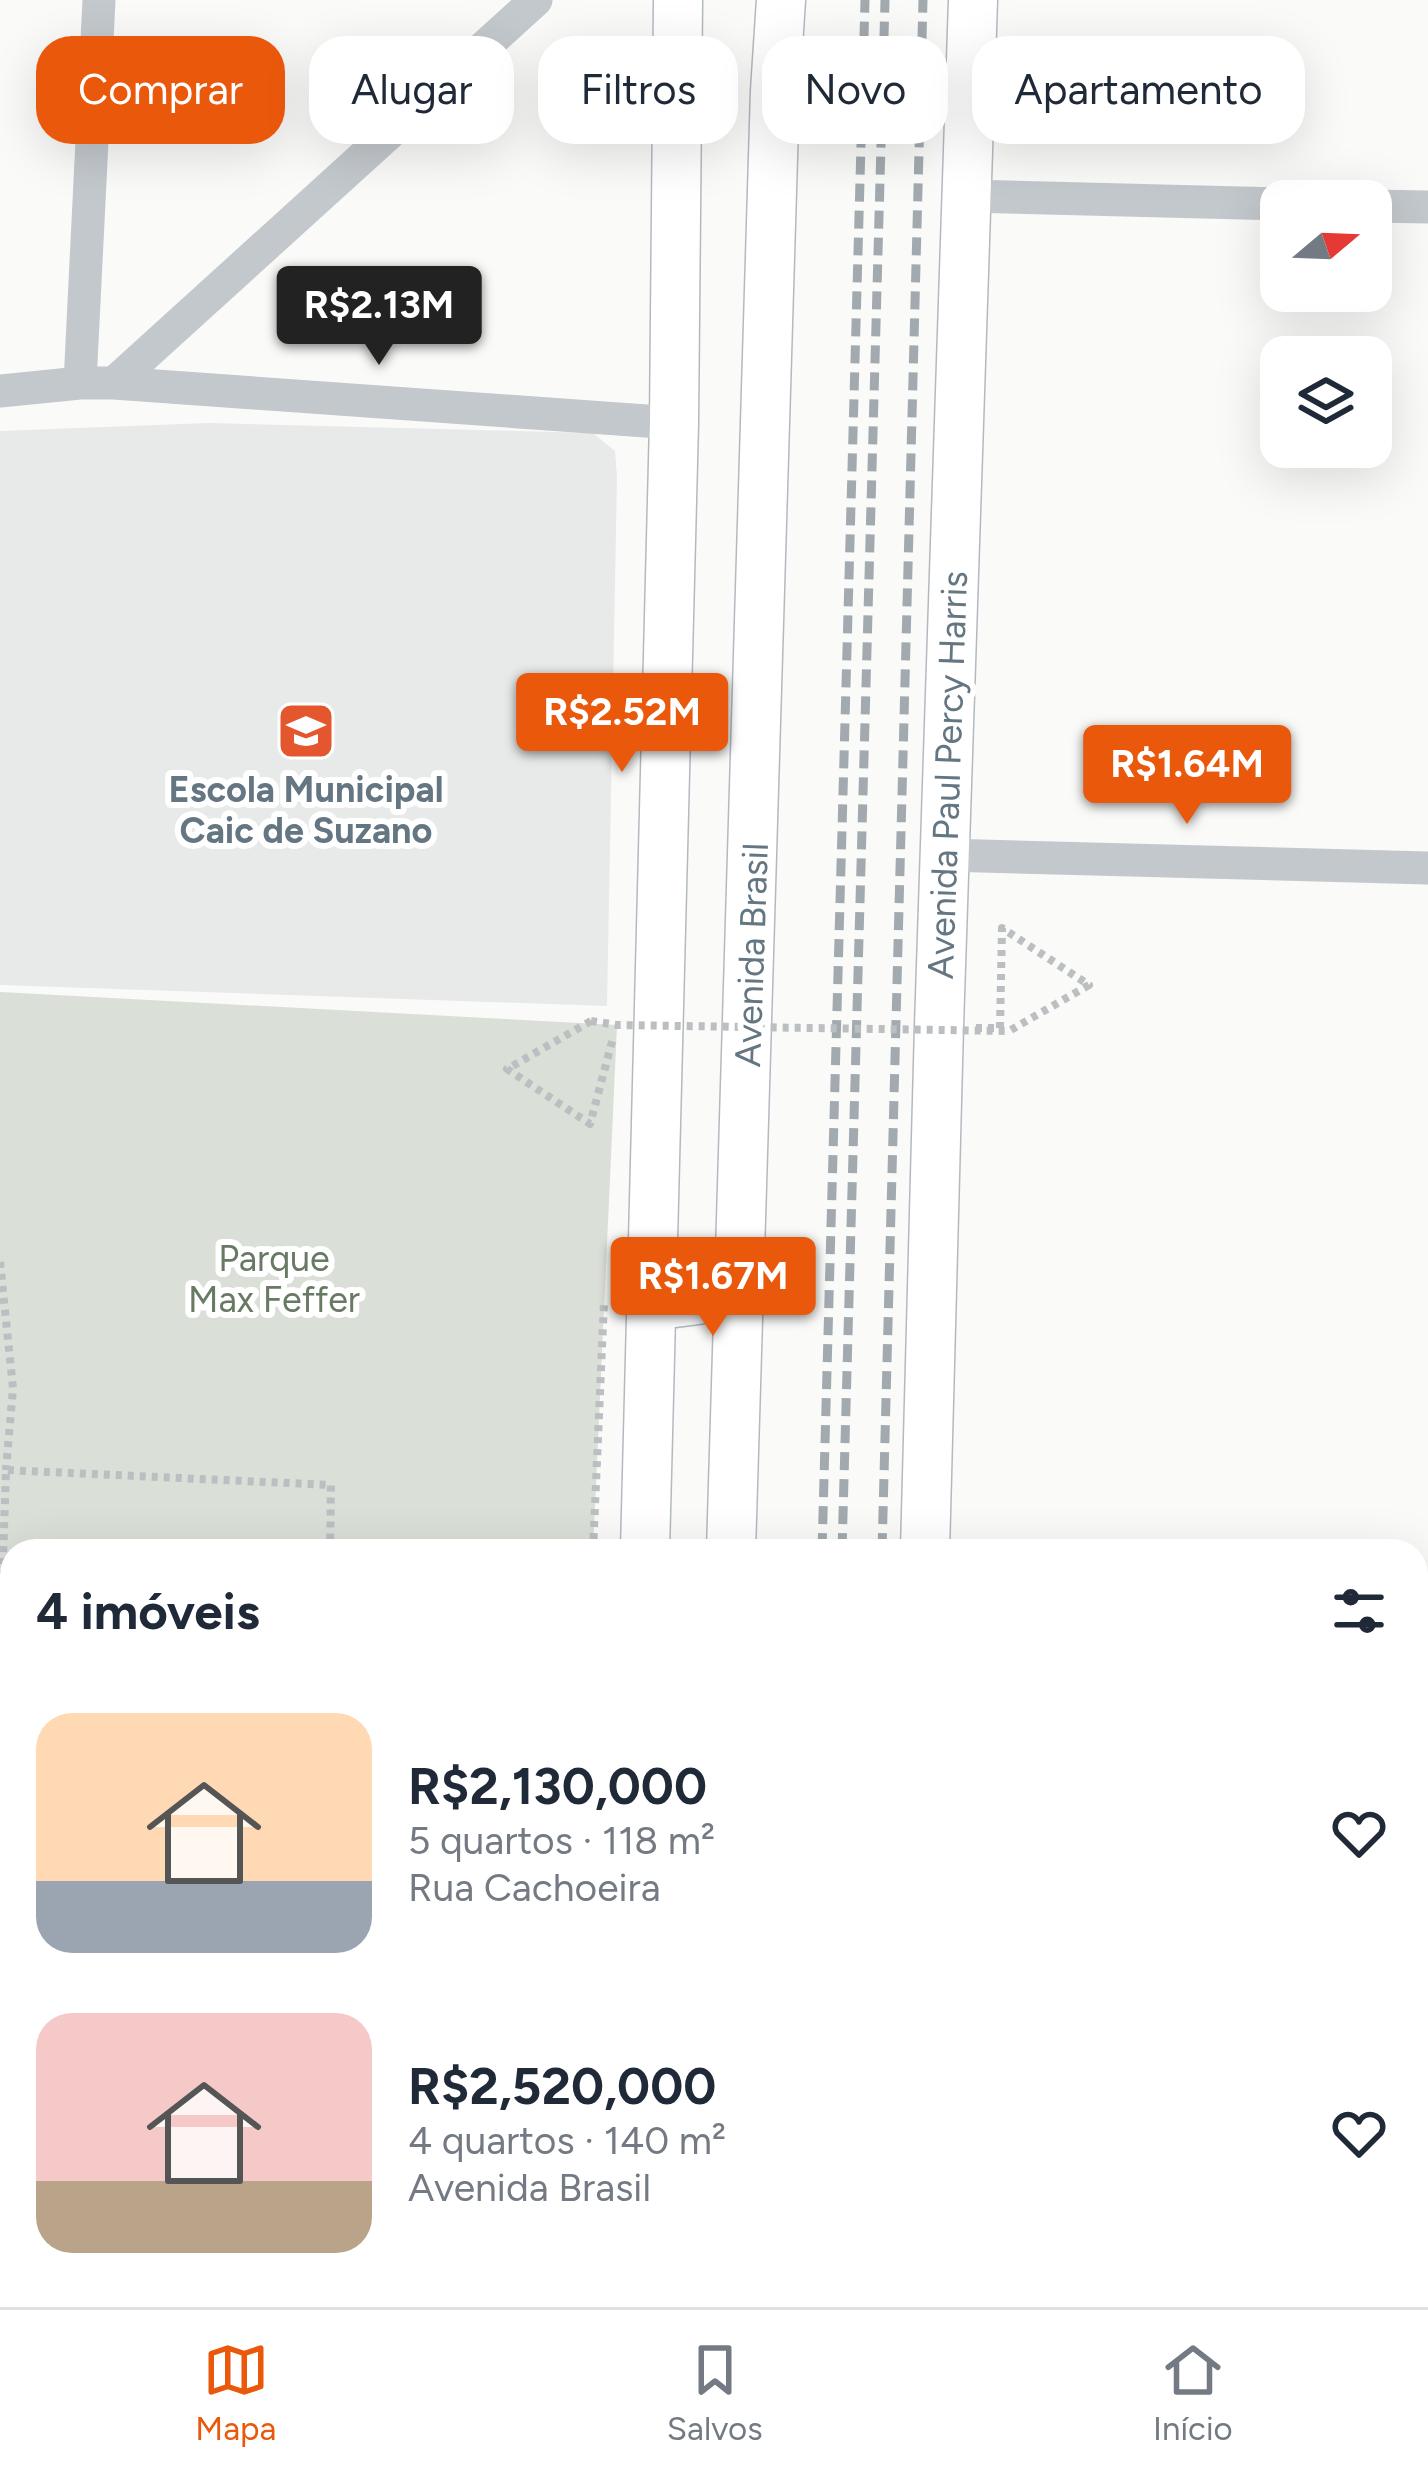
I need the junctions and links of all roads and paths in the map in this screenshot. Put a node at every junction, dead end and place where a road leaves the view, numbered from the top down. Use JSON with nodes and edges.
{"nodes":[{"id":1,"x":99,"y":0,"type":"edge"},
{"id":2,"x":536,"y":0,"type":"edge"},
{"id":3,"x":678,"y":0,"type":"edge"},
{"id":4,"x":764,"y":0,"type":"edge"},
{"id":5,"x":782,"y":0,"type":"edge"},
{"id":6,"x":973,"y":0,"type":"edge"},
{"id":7,"x":768,"y":36,"type":"edge"},
{"id":8,"x":779,"y":36,"type":"edge"},
{"id":9,"x":774,"y":144,"type":"edge"},
{"id":10,"x":968,"y":196,"type":"junction"},
{"id":11,"x":1260,"y":203,"type":"edge"},
{"id":12,"x":1392,"y":206,"type":"edge"},
{"id":13,"x":1428,"y":207,"type":"edge"},
{"id":14,"x":80,"y":382,"type":"junction"},
{"id":15,"x":114,"y":383,"type":"junction"},
{"id":16,"x":0,"y":392,"type":"edge"},
{"id":17,"x":674,"y":423,"type":"junction"},
{"id":18,"x":945,"y":855,"type":"junction"},
{"id":19,"x":1428,"y":868,"type":"edge"},
{"id":20,"x":617,"y":1024,"type":"junction"},
{"id":21,"x":1000,"y":1028,"type":"dead end"},
{"id":22,"x":0,"y":1262,"type":"edge"},
{"id":23,"x":738,"y":1274,"type":"junction"},
{"id":24,"x":652,"y":1306,"type":"junction"},
{"id":25,"x":6,"y":1470,"type":"junction"},
{"id":26,"x":4,"y":1539,"type":"edge"},
{"id":27,"x":330,"y":1539,"type":"edge"},
{"id":28,"x":645,"y":1539,"type":"edge"},
{"id":29,"x":731,"y":1539,"type":"edge"},
{"id":30,"x":926,"y":1539,"type":"edge"}],
"edges":[{"from":1,"to":14,"type":"street"},
{"from":2,"to":15,"type":"street"},
{"from":3,"to":17,"type":"main road"},
{"from":4,"to":7,"type":"main road"},
{"from":5,"to":8,"type":"main road","name":"Avenida Brasil"},
{"from":6,"to":10,"type":"main road","name":"Avenida Paul Percy Harris"},
{"from":9,"to":23,"type":"main road","name":"Avenida Brasil"},
{"from":10,"to":11,"type":"street"},
{"from":10,"to":18,"type":"main road","name":"Avenida Paul Percy Harris"},
{"from":12,"to":13,"type":"street"},
{"from":14,"to":15,"type":"street"},
{"from":14,"to":16,"type":"street"},
{"from":15,"to":17,"type":"street"},
{"from":17,"to":24,"type":"main road"},
{"from":18,"to":19,"type":"street"},
{"from":18,"to":30,"type":"main road","name":"Avenida Paul Percy Harris"},
{"from":20,"to":20,"type":"path","bridge":true},
{"from":20,"to":21,"type":"path","bridge":true},
{"from":22,"to":25,"type":"path"},
{"from":23,"to":24,"type":"main road"},
{"from":23,"to":29,"type":"main road","name":"Avenida Brasil"},
{"from":24,"to":28,"type":"main road"},
{"from":25,"to":26,"type":"path"},
{"from":25,"to":27,"type":"path"}]}
